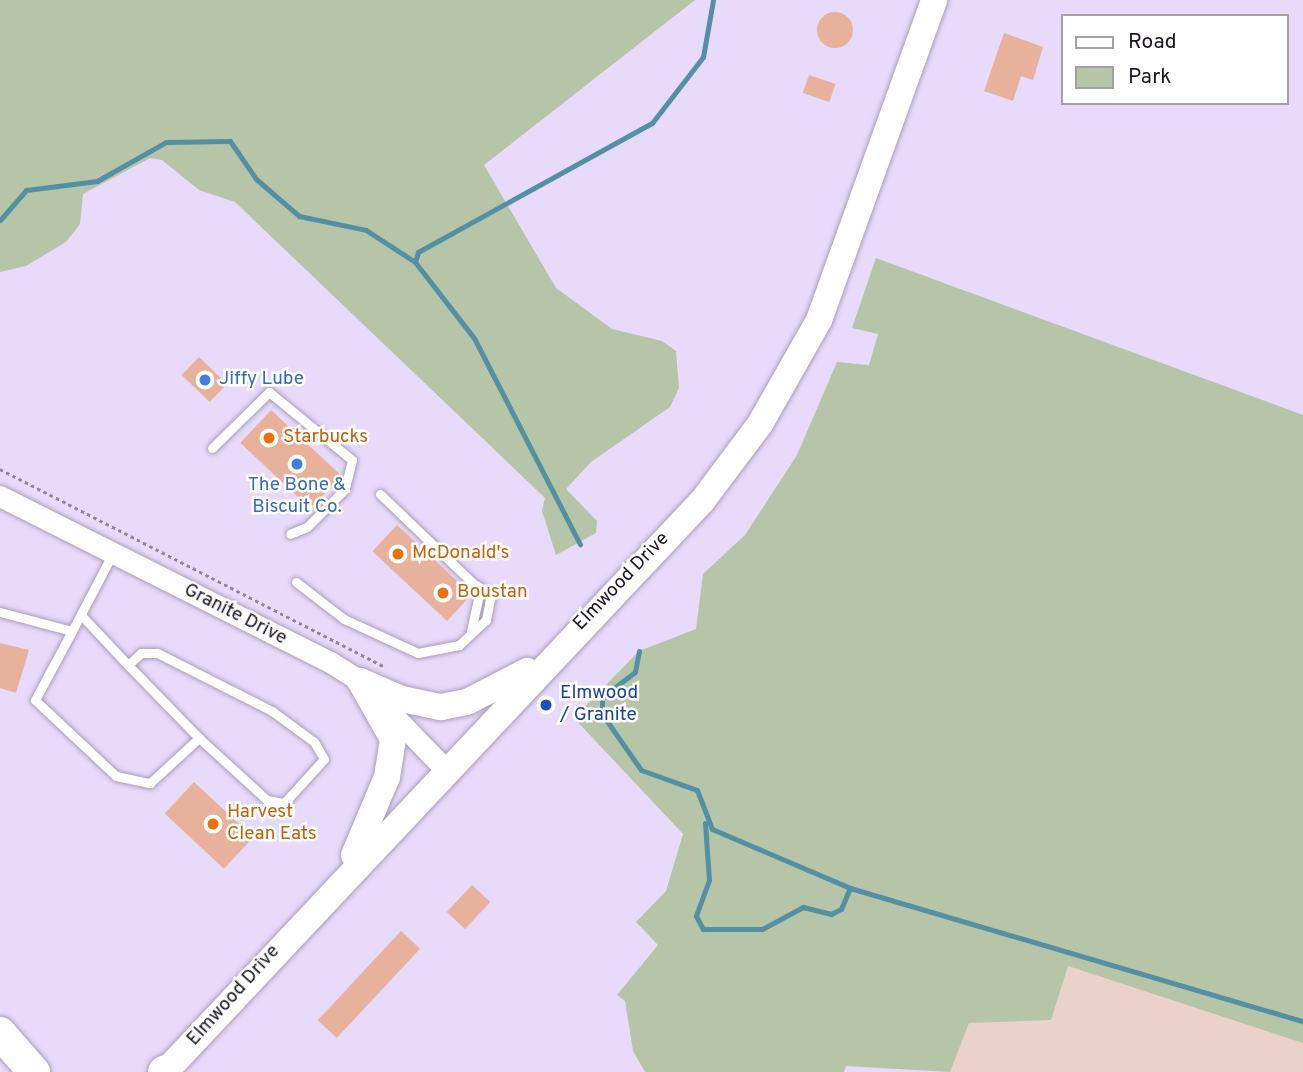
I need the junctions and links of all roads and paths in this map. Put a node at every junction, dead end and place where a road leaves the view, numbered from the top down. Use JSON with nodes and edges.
{"nodes":[{"id":1,"x":934,"y":0,"type":"edge"},
{"id":2,"x":212,"y":448,"type":"dead end"},
{"id":3,"x":0,"y":469,"type":"edge"},
{"id":4,"x":380,"y":494,"type":"dead end"},
{"id":5,"x":0,"y":496,"type":"edge"},
{"id":6,"x":290,"y":534,"type":"dead end"},
{"id":7,"x":113,"y":553,"type":"junction"},
{"id":8,"x":296,"y":582,"type":"dead end"},
{"id":9,"x":0,"y":612,"type":"edge"},
{"id":10,"x":81,"y":615,"type":"junction"},
{"id":11,"x":72,"y":631,"type":"junction"},
{"id":12,"x":545,"y":662,"type":"junction"},
{"id":13,"x":128,"y":665,"type":"junction"},
{"id":14,"x":393,"y":671,"type":"dead end"},
{"id":15,"x":360,"y":681,"type":"junction"},
{"id":16,"x":199,"y":738,"type":"junction"},
{"id":17,"x":444,"y":768,"type":"junction"},
{"id":18,"x":344,"y":875,"type":"junction"},
{"id":19,"x":0,"y":1033,"type":"edge"},
{"id":20,"x":34,"y":1072,"type":"edge"},
{"id":21,"x":165,"y":1072,"type":"edge"}],
"edges":[{"from":1,"to":12,"type":"main road","name":"Elmwood Drive"},
{"from":2,"to":6,"type":"lane"},
{"from":3,"to":14,"type":"path"},
{"from":4,"to":8,"type":"lane"},
{"from":5,"to":7,"type":"street","name":"Granite Drive"},
{"from":7,"to":10,"type":"lane"},
{"from":7,"to":15,"type":"street","name":"Granite Drive"},
{"from":9,"to":11,"type":"lane"},
{"from":10,"to":11,"type":"lane"},
{"from":10,"to":13,"type":"lane"},
{"from":11,"to":16,"type":"lane"},
{"from":12,"to":15,"type":"main road"},
{"from":12,"to":17,"type":"main road","name":"Elmwood Drive"},
{"from":13,"to":16,"type":"lane"},
{"from":13,"to":16,"type":"lane"},
{"from":15,"to":17,"type":"street","name":"Granite Drive"},
{"from":15,"to":18,"type":"main road"},
{"from":17,"to":18,"type":"main road","name":"Elmwood Drive"},
{"from":18,"to":21,"type":"main road","name":"Elmwood Drive"},
{"from":19,"to":20,"type":"highway"}]}
